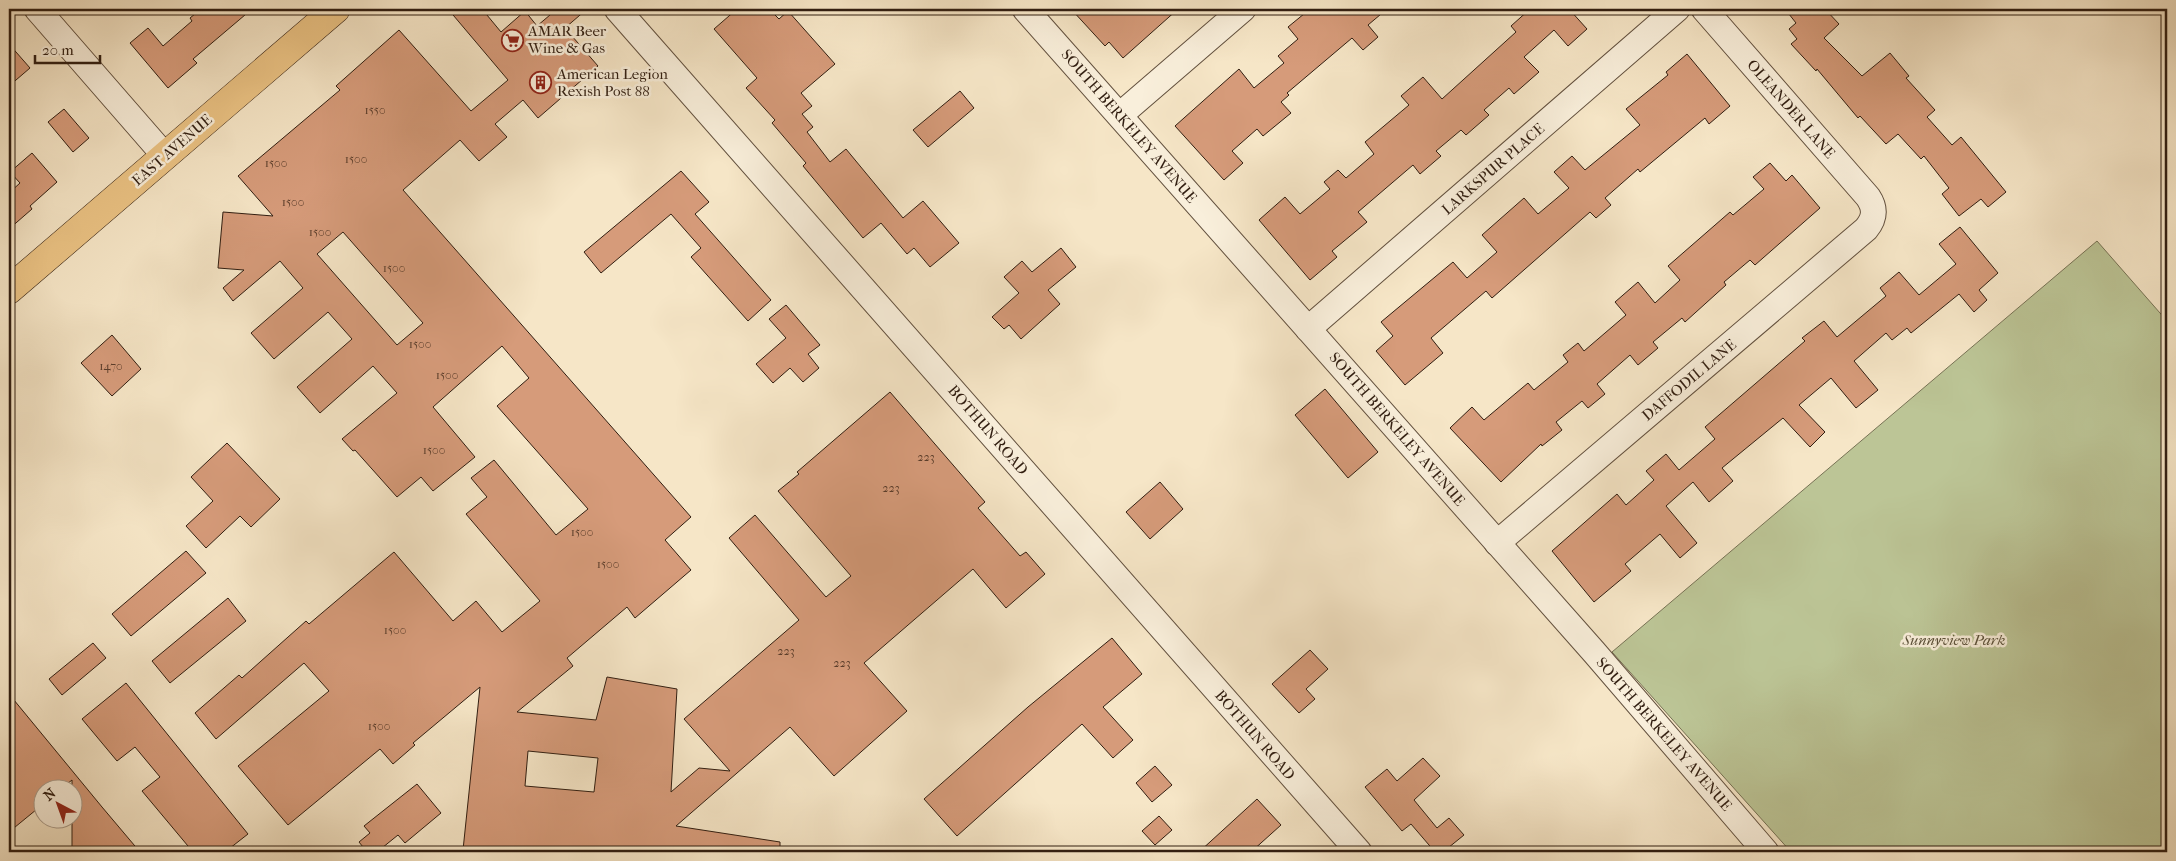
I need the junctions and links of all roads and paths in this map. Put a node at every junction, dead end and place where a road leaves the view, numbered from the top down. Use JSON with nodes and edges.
{"nodes":[{"id":1,"x":37,"y":9,"type":"edge"},
{"id":2,"x":336,"y":9,"type":"edge"},
{"id":3,"x":617,"y":9,"type":"edge"},
{"id":4,"x":1025,"y":9,"type":"edge"},
{"id":5,"x":1243,"y":9,"type":"edge"},
{"id":6,"x":1677,"y":9,"type":"edge"},
{"id":7,"x":1704,"y":9,"type":"edge"},
{"id":8,"x":1120,"y":115,"type":"junction"},
{"id":9,"x":165,"y":156,"type":"junction"},
{"id":10,"x":1874,"y":212,"type":"joint"},
{"id":11,"x":9,"y":290,"type":"edge"},
{"id":12,"x":1308,"y":329,"type":"junction"},
{"id":13,"x":1497,"y":543,"type":"junction"},
{"id":14,"x":1359,"y":852,"type":"edge"},
{"id":15,"x":1766,"y":852,"type":"edge"}],
"edges":[{"from":1,"to":9,"type":"street"},
{"from":2,"to":9,"type":"main road","name":"EAST AVENUE"},
{"from":3,"to":14,"type":"street","name":"BOTHUN ROAD"},
{"from":4,"to":8,"type":"street","name":"SOUTH BERKELEY AVENUE"},
{"from":5,"to":8,"type":"street"},
{"from":6,"to":12,"type":"street","name":"LARKSPUR PLACE"},
{"from":7,"to":10,"type":"street","name":"OLEANDER LANE"},
{"from":8,"to":12,"type":"street","name":"SOUTH BERKELEY AVENUE"},
{"from":9,"to":11,"type":"main road","name":"EAST AVENUE"},
{"from":10,"to":13,"type":"street","name":"DAFFODIL LANE"},
{"from":12,"to":13,"type":"street","name":"SOUTH BERKELEY AVENUE"},
{"from":13,"to":15,"type":"street","name":"SOUTH BERKELEY AVENUE"}]}
